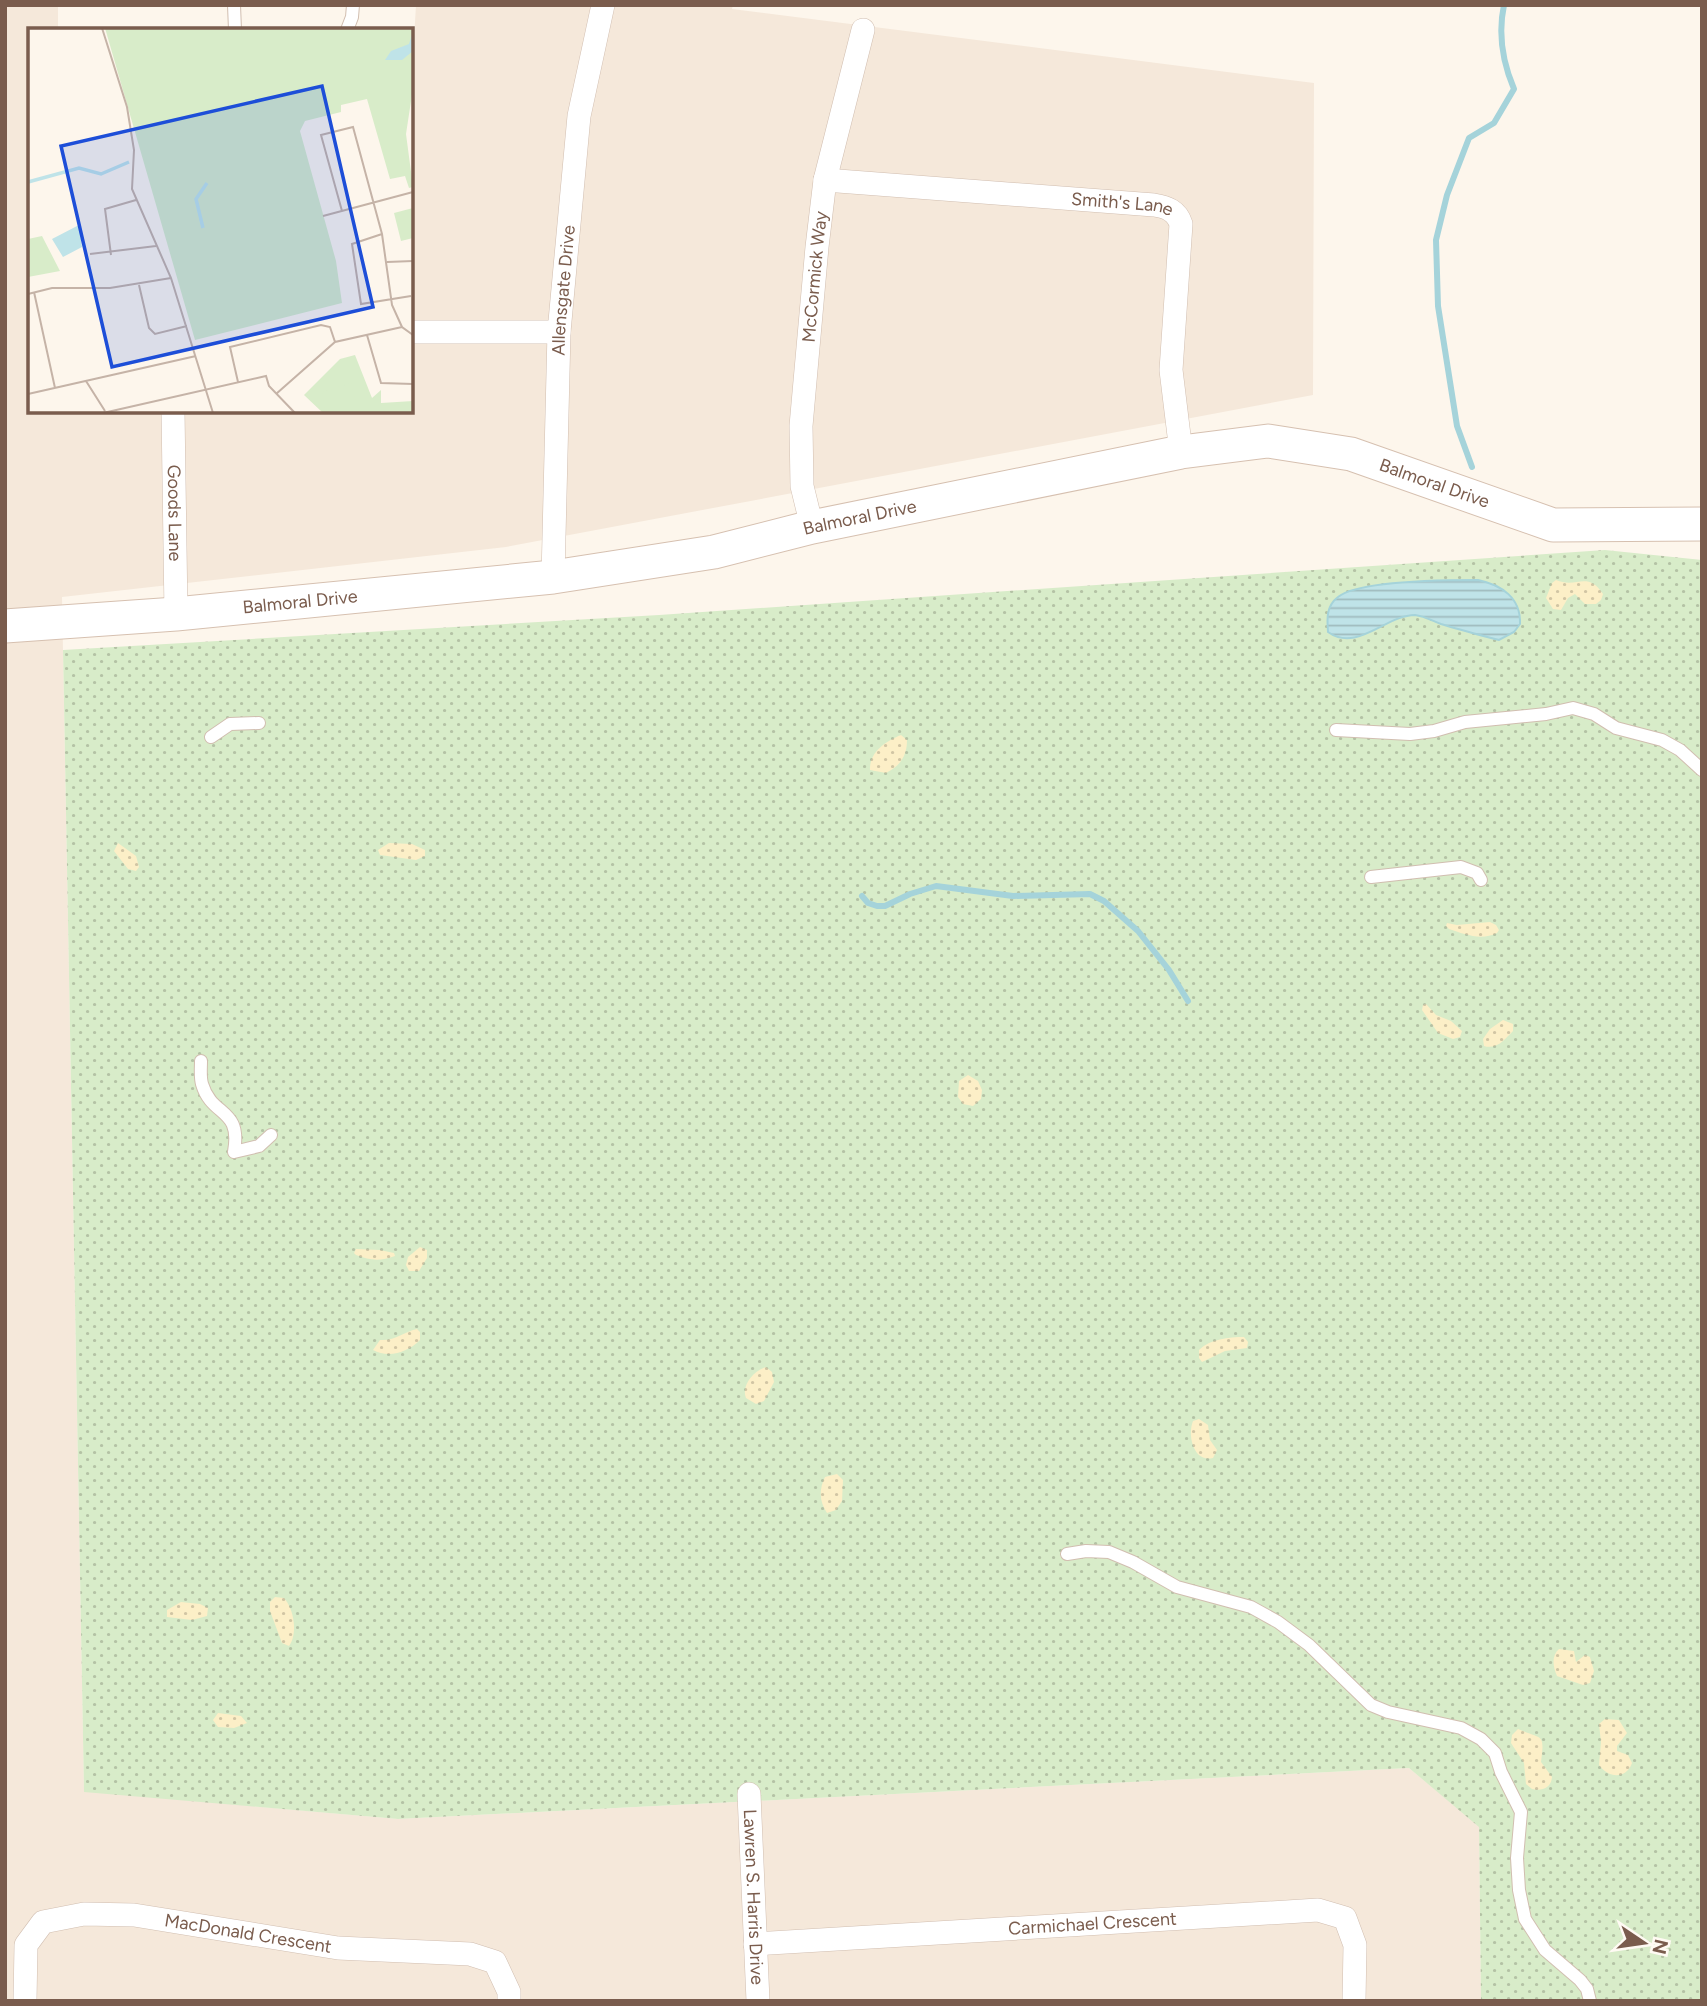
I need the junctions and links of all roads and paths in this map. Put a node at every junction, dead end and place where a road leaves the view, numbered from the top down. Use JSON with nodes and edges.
{"nodes":[{"id":1,"x":234,"y":5,"type":"edge"},
{"id":2,"x":353,"y":5,"type":"edge"},
{"id":3,"x":603,"y":5,"type":"edge"},
{"id":4,"x":235,"y":28,"type":"edge"},
{"id":5,"x":348,"y":28,"type":"edge"},
{"id":6,"x":863,"y":30,"type":"dead end"},
{"id":7,"x":825,"y":180,"type":"junction"},
{"id":8,"x":413,"y":332,"type":"edge"},
{"id":9,"x":559,"y":332,"type":"junction"},
{"id":10,"x":173,"y":413,"type":"edge"},
{"id":11,"x":1181,"y":453,"type":"junction"},
{"id":12,"x":1702,"y":524,"type":"edge"},
{"id":13,"x":812,"y":527,"type":"junction"},
{"id":14,"x":553,"y":577,"type":"junction"},
{"id":15,"x":176,"y":614,"type":"junction"},
{"id":16,"x":5,"y":626,"type":"edge"},
{"id":17,"x":259,"y":723,"type":"dead end"},
{"id":18,"x":1336,"y":730,"type":"dead end"},
{"id":19,"x":211,"y":737,"type":"dead end"},
{"id":20,"x":1702,"y":770,"type":"edge"},
{"id":21,"x":1371,"y":877,"type":"dead end"},
{"id":22,"x":1481,"y":880,"type":"dead end"},
{"id":23,"x":201,"y":1061,"type":"dead end"},
{"id":24,"x":271,"y":1135,"type":"dead end"},
{"id":25,"x":1067,"y":1554,"type":"dead end"},
{"id":26,"x":749,"y":1794,"type":"dead end"},
{"id":27,"x":755,"y":1944,"type":"junction"},
{"id":28,"x":25,"y":2001,"type":"edge"},
{"id":29,"x":509,"y":2001,"type":"edge"},
{"id":30,"x":758,"y":2001,"type":"edge"},
{"id":31,"x":1354,"y":2001,"type":"edge"},
{"id":32,"x":1590,"y":2001,"type":"edge"}],
"edges":[{"from":1,"to":4,"type":"lane"},
{"from":2,"to":5,"type":"lane"},
{"from":3,"to":9,"type":"street","name":"Allensgate Drive"},
{"from":6,"to":7,"type":"street","name":"McCormick Way"},
{"from":7,"to":11,"type":"street","name":"Smith's Lane"},
{"from":7,"to":13,"type":"street","name":"McCormick Way"},
{"from":8,"to":9,"type":"street"},
{"from":9,"to":14,"type":"street","name":"Allensgate Drive"},
{"from":10,"to":15,"type":"street","name":"Goods Lane"},
{"from":11,"to":12,"type":"street","name":"Balmoral Drive"},
{"from":11,"to":13,"type":"street","name":"Balmoral Drive"},
{"from":13,"to":14,"type":"street","name":"Balmoral Drive"},
{"from":14,"to":15,"type":"street","name":"Balmoral Drive"},
{"from":15,"to":16,"type":"street","name":"Balmoral Drive"},
{"from":17,"to":19,"type":"lane"},
{"from":18,"to":20,"type":"lane"},
{"from":21,"to":22,"type":"lane"},
{"from":23,"to":24,"type":"lane"},
{"from":25,"to":32,"type":"lane"},
{"from":26,"to":27,"type":"street","name":"Lawren S. Harris Drive"},
{"from":27,"to":30,"type":"street","name":"Lawren S. Harris Drive"},
{"from":27,"to":31,"type":"street","name":"Carmichael Crescent"},
{"from":28,"to":29,"type":"street","name":"MacDonald Crescent"}]}
